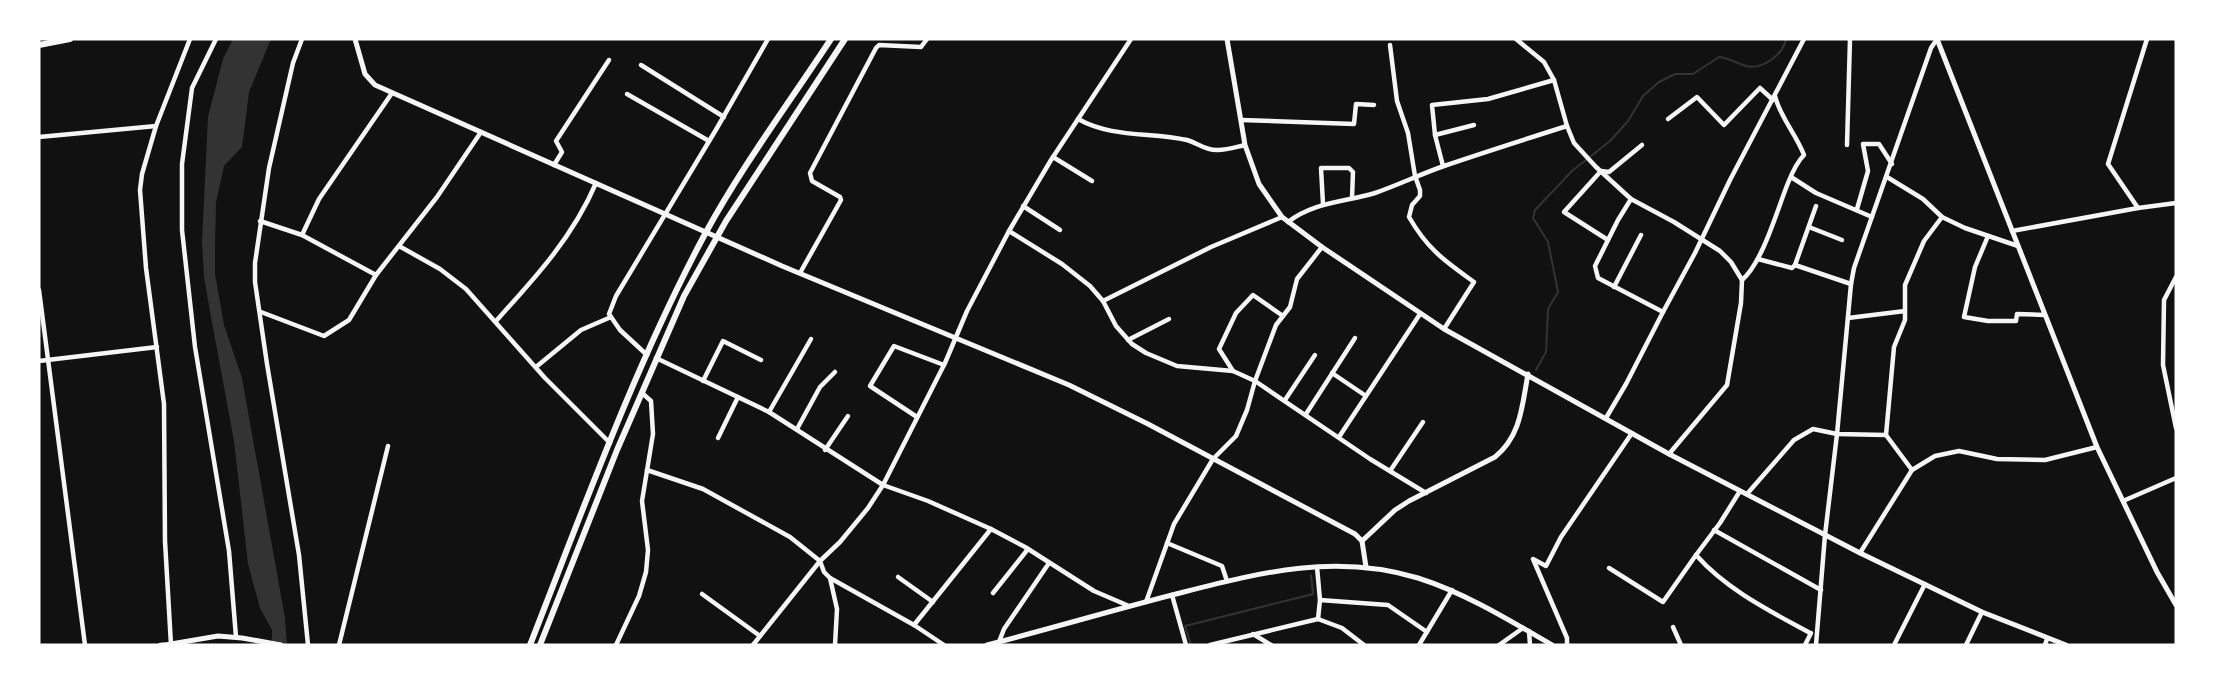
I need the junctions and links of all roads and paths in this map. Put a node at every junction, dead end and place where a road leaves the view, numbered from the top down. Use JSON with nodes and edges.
{"nodes":[{"id":1,"x":70,"y":39,"type":"edge"},
{"id":2,"x":190,"y":39,"type":"edge"},
{"id":3,"x":216,"y":39,"type":"edge"},
{"id":4,"x":302,"y":39,"type":"edge"},
{"id":5,"x":355,"y":39,"type":"edge"},
{"id":6,"x":768,"y":39,"type":"edge"},
{"id":7,"x":831,"y":39,"type":"edge"},
{"id":8,"x":845,"y":39,"type":"edge"},
{"id":9,"x":927,"y":39,"type":"edge"},
{"id":10,"x":1131,"y":39,"type":"edge"},
{"id":11,"x":1227,"y":39,"type":"edge"},
{"id":12,"x":1516,"y":39,"type":"edge"},
{"id":13,"x":1804,"y":39,"type":"edge"},
{"id":14,"x":1850,"y":39,"type":"edge"},
{"id":15,"x":1937,"y":39,"type":"edge"},
{"id":16,"x":2147,"y":39,"type":"edge"},
{"id":17,"x":39,"y":45,"type":"edge"},
{"id":18,"x":1390,"y":45,"type":"dead end"},
{"id":19,"x":609,"y":60,"type":"dead end"},
{"id":20,"x":641,"y":65,"type":"dead end"},
{"id":21,"x":1554,"y":80,"type":"junction"},
{"id":22,"x":392,"y":93,"type":"junction"},
{"id":23,"x":627,"y":94,"type":"dead end"},
{"id":24,"x":1774,"y":98,"type":"junction"},
{"id":25,"x":1374,"y":105,"type":"dead end"},
{"id":26,"x":724,"y":117,"type":"junction"},
{"id":27,"x":1078,"y":119,"type":"junction"},
{"id":28,"x":1668,"y":119,"type":"dead end"},
{"id":29,"x":1241,"y":120,"type":"junction"},
{"id":30,"x":1474,"y":125,"type":"dead end"},
{"id":31,"x":156,"y":126,"type":"junction"},
{"id":32,"x":1567,"y":126,"type":"junction"},
{"id":33,"x":481,"y":132,"type":"junction"},
{"id":34,"x":1435,"y":135,"type":"junction"},
{"id":35,"x":39,"y":137,"type":"edge"},
{"id":36,"x":709,"y":141,"type":"junction"},
{"id":37,"x":1245,"y":145,"type":"junction"},
{"id":38,"x":1642,"y":145,"type":"dead end"},
{"id":39,"x":1847,"y":145,"type":"dead end"},
{"id":40,"x":1053,"y":156,"type":"junction"},
{"id":41,"x":1892,"y":164,"type":"junction"},
{"id":42,"x":554,"y":165,"type":"junction"},
{"id":43,"x":1443,"y":166,"type":"junction"},
{"id":44,"x":1601,"y":171,"type":"junction"},
{"id":45,"x":1415,"y":177,"type":"junction"},
{"id":46,"x":1791,"y":177,"type":"junction"},
{"id":47,"x":1887,"y":177,"type":"junction"},
{"id":48,"x":1092,"y":181,"type":"dead end"},
{"id":49,"x":596,"y":183,"type":"junction"},
{"id":50,"x":1352,"y":198,"type":"junction"},
{"id":51,"x":1631,"y":200,"type":"junction"},
{"id":52,"x":2176,"y":203,"type":"edge"},
{"id":53,"x":1323,"y":204,"type":"junction"},
{"id":54,"x":1023,"y":206,"type":"junction"},
{"id":55,"x":1816,"y":206,"type":"dead end"},
{"id":56,"x":2138,"y":208,"type":"junction"},
{"id":57,"x":1857,"y":209,"type":"junction"},
{"id":58,"x":666,"y":214,"type":"junction"},
{"id":59,"x":1282,"y":217,"type":"junction"},
{"id":60,"x":1872,"y":217,"type":"junction"},
{"id":61,"x":1942,"y":217,"type":"junction"},
{"id":62,"x":260,"y":221,"type":"junction"},
{"id":63,"x":1288,"y":222,"type":"junction"},
{"id":64,"x":1809,"y":227,"type":"junction"},
{"id":65,"x":1060,"y":230,"type":"dead end"},
{"id":66,"x":1009,"y":231,"type":"junction"},
{"id":67,"x":2012,"y":231,"type":"junction"},
{"id":68,"x":707,"y":232,"type":"junction"},
{"id":69,"x":302,"y":235,"type":"junction"},
{"id":70,"x":1641,"y":235,"type":"dead end"},
{"id":71,"x":716,"y":236,"type":"junction"},
{"id":72,"x":1988,"y":236,"type":"junction"},
{"id":73,"x":1608,"y":240,"type":"junction"},
{"id":74,"x":1842,"y":240,"type":"dead end"},
{"id":75,"x":1702,"y":241,"type":"junction"},
{"id":76,"x":399,"y":246,"type":"junction"},
{"id":77,"x":2018,"y":246,"type":"junction"},
{"id":78,"x":1322,"y":247,"type":"junction"},
{"id":79,"x":1758,"y":259,"type":"junction"},
{"id":80,"x":1795,"y":265,"type":"junction"},
{"id":81,"x":800,"y":273,"type":"junction"},
{"id":82,"x":376,"y":275,"type":"junction"},
{"id":83,"x":2176,"y":277,"type":"edge"},
{"id":84,"x":1742,"y":280,"type":"junction"},
{"id":85,"x":1851,"y":284,"type":"junction"},
{"id":86,"x":1614,"y":286,"type":"junction"},
{"id":87,"x":39,"y":290,"type":"edge"},
{"id":88,"x":1103,"y":301,"type":"junction"},
{"id":89,"x":1905,"y":311,"type":"junction"},
{"id":90,"x":261,"y":312,"type":"junction"},
{"id":91,"x":1663,"y":312,"type":"junction"},
{"id":92,"x":1420,"y":314,"type":"junction"},
{"id":93,"x":2045,"y":315,"type":"junction"},
{"id":94,"x":1283,"y":316,"type":"junction"},
{"id":95,"x":611,"y":317,"type":"junction"},
{"id":96,"x":1848,"y":318,"type":"junction"},
{"id":97,"x":1169,"y":319,"type":"dead end"},
{"id":98,"x":496,"y":321,"type":"junction"},
{"id":99,"x":1444,"y":329,"type":"junction"},
{"id":100,"x":955,"y":337,"type":"junction"},
{"id":101,"x":1354,"y":338,"type":"dead end"},
{"id":102,"x":811,"y":339,"type":"dead end"},
{"id":103,"x":1128,"y":340,"type":"junction"},
{"id":104,"x":157,"y":347,"type":"junction"},
{"id":105,"x":647,"y":355,"type":"junction"},
{"id":106,"x":1315,"y":356,"type":"dead end"},
{"id":107,"x":656,"y":358,"type":"junction"},
{"id":108,"x":48,"y":359,"type":"junction"},
{"id":109,"x":761,"y":360,"type":"dead end"},
{"id":110,"x":39,"y":361,"type":"edge"},
{"id":111,"x":944,"y":365,"type":"junction"},
{"id":112,"x":536,"y":367,"type":"junction"},
{"id":113,"x":1233,"y":370,"type":"junction"},
{"id":114,"x":836,"y":372,"type":"dead end"},
{"id":115,"x":1332,"y":373,"type":"junction"},
{"id":116,"x":1528,"y":374,"type":"junction"},
{"id":117,"x":703,"y":381,"type":"junction"},
{"id":118,"x":1256,"y":381,"type":"junction"},
{"id":119,"x":641,"y":392,"type":"junction"},
{"id":120,"x":1366,"y":396,"type":"junction"},
{"id":121,"x":738,"y":397,"type":"junction"},
{"id":122,"x":1285,"y":400,"type":"junction"},
{"id":123,"x":769,"y":412,"type":"junction"},
{"id":124,"x":1306,"y":414,"type":"junction"},
{"id":125,"x":848,"y":416,"type":"dead end"},
{"id":126,"x":917,"y":417,"type":"junction"},
{"id":127,"x":1606,"y":418,"type":"junction"},
{"id":128,"x":1423,"y":422,"type":"dead end"},
{"id":129,"x":2176,"y":428,"type":"edge"},
{"id":130,"x":797,"y":429,"type":"junction"},
{"id":131,"x":1632,"y":433,"type":"junction"},
{"id":132,"x":1837,"y":434,"type":"junction"},
{"id":133,"x":1886,"y":435,"type":"junction"},
{"id":134,"x":1339,"y":437,"type":"junction"},
{"id":135,"x":718,"y":438,"type":"dead end"},
{"id":136,"x":610,"y":443,"type":"junction"},
{"id":137,"x":388,"y":446,"type":"dead end"},
{"id":138,"x":2097,"y":447,"type":"junction"},
{"id":139,"x":825,"y":450,"type":"junction"},
{"id":140,"x":1669,"y":454,"type":"junction"},
{"id":141,"x":1213,"y":459,"type":"junction"},
{"id":142,"x":647,"y":470,"type":"junction"},
{"id":143,"x":1912,"y":470,"type":"junction"},
{"id":144,"x":1390,"y":471,"type":"junction"},
{"id":145,"x":2176,"y":478,"type":"edge"},
{"id":146,"x":883,"y":485,"type":"junction"},
{"id":147,"x":1740,"y":491,"type":"junction"},
{"id":148,"x":1426,"y":493,"type":"junction"},
{"id":149,"x":1747,"y":494,"type":"junction"},
{"id":150,"x":2123,"y":501,"type":"junction"},
{"id":151,"x":991,"y":529,"type":"junction"},
{"id":152,"x":1714,"y":530,"type":"junction"},
{"id":153,"x":1825,"y":535,"type":"junction"},
{"id":154,"x":1362,"y":541,"type":"junction"},
{"id":155,"x":1167,"y":543,"type":"junction"},
{"id":156,"x":1028,"y":549,"type":"junction"},
{"id":157,"x":1860,"y":553,"type":"junction"},
{"id":158,"x":1696,"y":555,"type":"junction"},
{"id":159,"x":820,"y":561,"type":"junction"},
{"id":160,"x":1049,"y":563,"type":"junction"},
{"id":161,"x":1317,"y":567,"type":"junction"},
{"id":162,"x":1366,"y":567,"type":"junction"},
{"id":163,"x":1609,"y":568,"type":"dead end"},
{"id":164,"x":898,"y":577,"type":"dead end"},
{"id":165,"x":830,"y":578,"type":"junction"},
{"id":166,"x":1227,"y":581,"type":"junction"},
{"id":167,"x":1925,"y":584,"type":"junction"},
{"id":168,"x":1452,"y":590,"type":"junction"},
{"id":169,"x":1821,"y":590,"type":"junction"},
{"id":170,"x":993,"y":593,"type":"dead end"},
{"id":171,"x":702,"y":594,"type":"dead end"},
{"id":172,"x":1172,"y":595,"type":"junction"},
{"id":173,"x":1320,"y":600,"type":"junction"},
{"id":174,"x":933,"y":602,"type":"junction"},
{"id":175,"x":1146,"y":602,"type":"junction"},
{"id":176,"x":2176,"y":605,"type":"edge"},
{"id":177,"x":1129,"y":606,"type":"junction"},
{"id":178,"x":1982,"y":612,"type":"junction"},
{"id":179,"x":1318,"y":619,"type":"junction"},
{"id":180,"x":914,"y":625,"type":"junction"},
{"id":181,"x":1673,"y":627,"type":"dead end"},
{"id":182,"x":1526,"y":630,"type":"junction"},
{"id":183,"x":1427,"y":632,"type":"junction"},
{"id":184,"x":1810,"y":633,"type":"junction"},
{"id":185,"x":1253,"y":634,"type":"junction"},
{"id":186,"x":1817,"y":634,"type":"junction"},
{"id":187,"x":760,"y":636,"type":"junction"},
{"id":188,"x":239,"y":637,"type":"junction"},
{"id":189,"x":999,"y":642,"type":"junction"},
{"id":190,"x":2046,"y":642,"type":"edge"},
{"id":191,"x":171,"y":644,"type":"edge"},
{"id":192,"x":86,"y":645,"type":"edge"},
{"id":193,"x":160,"y":645,"type":"edge"},
{"id":194,"x":281,"y":645,"type":"edge"},
{"id":195,"x":308,"y":645,"type":"edge"},
{"id":196,"x":339,"y":645,"type":"edge"},
{"id":197,"x":530,"y":645,"type":"edge"},
{"id":198,"x":540,"y":645,"type":"edge"},
{"id":199,"x":616,"y":645,"type":"edge"},
{"id":200,"x":753,"y":645,"type":"edge"},
{"id":201,"x":835,"y":645,"type":"edge"},
{"id":202,"x":944,"y":645,"type":"edge"},
{"id":203,"x":987,"y":645,"type":"edge"},
{"id":204,"x":1186,"y":645,"type":"edge"},
{"id":205,"x":1210,"y":645,"type":"edge"},
{"id":206,"x":1271,"y":645,"type":"edge"},
{"id":207,"x":1364,"y":645,"type":"edge"},
{"id":208,"x":1419,"y":645,"type":"edge"},
{"id":209,"x":1499,"y":645,"type":"edge"},
{"id":210,"x":1530,"y":645,"type":"edge"},
{"id":211,"x":1552,"y":645,"type":"edge"},
{"id":212,"x":1567,"y":645,"type":"edge"},
{"id":213,"x":1681,"y":645,"type":"edge"},
{"id":214,"x":1805,"y":645,"type":"edge"},
{"id":215,"x":1816,"y":645,"type":"edge"},
{"id":216,"x":1894,"y":645,"type":"edge"},
{"id":217,"x":1966,"y":645,"type":"edge"},
{"id":218,"x":2066,"y":645,"type":"edge"}],
"edges":[{"from":1,"to":17,"type":"main road"},
{"from":2,"to":31,"type":"street"},
{"from":3,"to":188,"type":"street"},
{"from":4,"to":62,"type":"street"},
{"from":5,"to":22,"type":"street"},
{"from":6,"to":26,"type":"street"},
{"from":7,"to":68,"type":"main road"},
{"from":8,"to":71,"type":"main road"},
{"from":9,"to":81,"type":"street"},
{"from":10,"to":27,"type":"street"},
{"from":11,"to":29,"type":"street"},
{"from":12,"to":21,"type":"street"},
{"from":13,"to":24,"type":"street"},
{"from":14,"to":39,"type":"street"},
{"from":15,"to":41,"type":"street"},
{"from":15,"to":67,"type":"street"},
{"from":16,"to":56,"type":"street"},
{"from":18,"to":45,"type":"street"},
{"from":19,"to":42,"type":"street"},
{"from":20,"to":26,"type":"street"},
{"from":21,"to":32,"type":"street"},
{"from":21,"to":34,"type":"street"},
{"from":22,"to":33,"type":"street"},
{"from":22,"to":69,"type":"street"},
{"from":23,"to":36,"type":"street"},
{"from":24,"to":28,"type":"street"},
{"from":24,"to":46,"type":"street"},
{"from":24,"to":75,"type":"street"},
{"from":25,"to":29,"type":"street"},
{"from":26,"to":36,"type":"street"},
{"from":27,"to":37,"type":"street"},
{"from":27,"to":40,"type":"street"},
{"from":29,"to":37,"type":"street"},
{"from":30,"to":34,"type":"street"},
{"from":31,"to":35,"type":"street"},
{"from":31,"to":104,"type":"street"},
{"from":32,"to":43,"type":"street"},
{"from":32,"to":44,"type":"street"},
{"from":33,"to":42,"type":"street"},
{"from":33,"to":76,"type":"street"},
{"from":34,"to":43,"type":"street"},
{"from":36,"to":58,"type":"street"},
{"from":37,"to":59,"type":"street"},
{"from":38,"to":44,"type":"street"},
{"from":40,"to":48,"type":"street"},
{"from":40,"to":54,"type":"street"},
{"from":41,"to":47,"type":"street"},
{"from":41,"to":57,"type":"street"},
{"from":42,"to":49,"type":"street"},
{"from":43,"to":45,"type":"street"},
{"from":44,"to":51,"type":"street"},
{"from":44,"to":73,"type":"street"},
{"from":45,"to":50,"type":"street"},
{"from":45,"to":99,"type":"street"},
{"from":46,"to":57,"type":"street"},
{"from":46,"to":79,"type":"street"},
{"from":47,"to":60,"type":"street"},
{"from":47,"to":61,"type":"street"},
{"from":49,"to":58,"type":"street"},
{"from":49,"to":98,"type":"street"},
{"from":50,"to":53,"type":"street"},
{"from":50,"to":53,"type":"street"},
{"from":51,"to":73,"type":"street"},
{"from":51,"to":75,"type":"street"},
{"from":52,"to":56,"type":"street"},
{"from":53,"to":63,"type":"street"},
{"from":54,"to":65,"type":"street"},
{"from":54,"to":66,"type":"street"},
{"from":55,"to":64,"type":"street"},
{"from":56,"to":67,"type":"street"},
{"from":57,"to":60,"type":"street"},
{"from":58,"to":68,"type":"street"},
{"from":58,"to":95,"type":"street"},
{"from":59,"to":63,"type":"street"},
{"from":59,"to":88,"type":"street"},
{"from":60,"to":85,"type":"street"},
{"from":61,"to":72,"type":"street"},
{"from":61,"to":89,"type":"street"},
{"from":62,"to":69,"type":"street"},
{"from":62,"to":90,"type":"street"},
{"from":63,"to":78,"type":"street"},
{"from":64,"to":74,"type":"street"},
{"from":64,"to":80,"type":"street"},
{"from":66,"to":88,"type":"street"},
{"from":66,"to":100,"type":"street"},
{"from":67,"to":77,"type":"street"},
{"from":68,"to":71,"type":"street"},
{"from":68,"to":105,"type":"main road"},
{"from":69,"to":82,"type":"street"},
{"from":70,"to":86,"type":"street"},
{"from":71,"to":81,"type":"street"},
{"from":71,"to":107,"type":"main road"},
{"from":72,"to":77,"type":"street"},
{"from":72,"to":93,"type":"street"},
{"from":73,"to":86,"type":"street"},
{"from":75,"to":84,"type":"street"},
{"from":75,"to":91,"type":"street"},
{"from":76,"to":82,"type":"street"},
{"from":76,"to":98,"type":"street"},
{"from":77,"to":93,"type":"street"},
{"from":78,"to":92,"type":"street"},
{"from":78,"to":94,"type":"street"},
{"from":79,"to":80,"type":"street"},
{"from":79,"to":84,"type":"street"},
{"from":80,"to":85,"type":"street"},
{"from":81,"to":100,"type":"street"},
{"from":82,"to":90,"type":"street"},
{"from":83,"to":129,"type":"street"},
{"from":84,"to":140,"type":"street"},
{"from":85,"to":96,"type":"street"},
{"from":86,"to":91,"type":"street"},
{"from":87,"to":108,"type":"street"},
{"from":88,"to":103,"type":"street"},
{"from":89,"to":96,"type":"street"},
{"from":89,"to":133,"type":"street"},
{"from":90,"to":195,"type":"street"},
{"from":91,"to":127,"type":"street"},
{"from":92,"to":99,"type":"street"},
{"from":92,"to":120,"type":"street"},
{"from":93,"to":138,"type":"street"},
{"from":94,"to":113,"type":"street"},
{"from":94,"to":118,"type":"street"},
{"from":95,"to":105,"type":"street"},
{"from":95,"to":112,"type":"street"},
{"from":96,"to":132,"type":"street"},
{"from":97,"to":103,"type":"street"},
{"from":98,"to":112,"type":"street"},
{"from":99,"to":116,"type":"street"},
{"from":100,"to":111,"type":"street"},
{"from":100,"to":141,"type":"street"},
{"from":101,"to":115,"type":"street"},
{"from":102,"to":123,"type":"street"},
{"from":103,"to":113,"type":"street"},
{"from":104,"to":108,"type":"street"},
{"from":104,"to":191,"type":"street"},
{"from":105,"to":136,"type":"main road"},
{"from":106,"to":122,"type":"street"},
{"from":107,"to":117,"type":"street"},
{"from":107,"to":119,"type":"main road"},
{"from":108,"to":110,"type":"street"},
{"from":108,"to":192,"type":"street"},
{"from":109,"to":117,"type":"street"},
{"from":111,"to":126,"type":"street"},
{"from":111,"to":126,"type":"street"},
{"from":112,"to":136,"type":"street"},
{"from":113,"to":118,"type":"street"},
{"from":114,"to":130,"type":"street"},
{"from":115,"to":120,"type":"street"},
{"from":115,"to":124,"type":"street"},
{"from":116,"to":127,"type":"street"},
{"from":116,"to":148,"type":"street"},
{"from":117,"to":121,"type":"street"},
{"from":118,"to":122,"type":"street"},
{"from":118,"to":141,"type":"street"},
{"from":119,"to":142,"type":"street"},
{"from":119,"to":198,"type":"main road"},
{"from":120,"to":134,"type":"street"},
{"from":121,"to":123,"type":"street"},
{"from":121,"to":135,"type":"street"},
{"from":122,"to":124,"type":"street"},
{"from":123,"to":130,"type":"street"},
{"from":124,"to":134,"type":"street"},
{"from":125,"to":139,"type":"street"},
{"from":126,"to":146,"type":"street"},
{"from":127,"to":131,"type":"street"},
{"from":128,"to":144,"type":"street"},
{"from":130,"to":139,"type":"street"},
{"from":131,"to":140,"type":"street"},
{"from":131,"to":212,"type":"street"},
{"from":132,"to":133,"type":"street"},
{"from":132,"to":149,"type":"street"},
{"from":132,"to":153,"type":"street"},
{"from":133,"to":143,"type":"street"},
{"from":134,"to":144,"type":"street"},
{"from":136,"to":197,"type":"main road"},
{"from":137,"to":196,"type":"street"},
{"from":138,"to":143,"type":"street"},
{"from":138,"to":150,"type":"street"},
{"from":139,"to":146,"type":"street"},
{"from":140,"to":147,"type":"street"},
{"from":141,"to":154,"type":"street"},
{"from":141,"to":155,"type":"street"},
{"from":142,"to":159,"type":"street"},
{"from":142,"to":199,"type":"street"},
{"from":143,"to":157,"type":"street"},
{"from":144,"to":148,"type":"street"},
{"from":145,"to":150,"type":"street"},
{"from":146,"to":151,"type":"street"},
{"from":146,"to":159,"type":"street"},
{"from":147,"to":149,"type":"street"},
{"from":147,"to":152,"type":"street"},
{"from":148,"to":154,"type":"street"},
{"from":149,"to":153,"type":"street"},
{"from":150,"to":176,"type":"street"},
{"from":151,"to":156,"type":"street"},
{"from":151,"to":174,"type":"street"},
{"from":152,"to":158,"type":"street"},
{"from":152,"to":169,"type":"street"},
{"from":153,"to":157,"type":"street"},
{"from":153,"to":169,"type":"street"},
{"from":154,"to":162,"type":"street"},
{"from":155,"to":166,"type":"street"},
{"from":155,"to":175,"type":"street"},
{"from":156,"to":160,"type":"street"},
{"from":156,"to":170,"type":"street"},
{"from":157,"to":167,"type":"street"},
{"from":158,"to":163,"type":"street"},
{"from":158,"to":184,"type":"street"},
{"from":159,"to":165,"type":"street"},
{"from":159,"to":187,"type":"street"},
{"from":160,"to":177,"type":"street"},
{"from":160,"to":189,"type":"street"},
{"from":161,"to":162,"type":"street"},
{"from":161,"to":166,"type":"street"},
{"from":161,"to":173,"type":"street"},
{"from":162,"to":168,"type":"street"},
{"from":164,"to":174,"type":"street"},
{"from":165,"to":180,"type":"street"},
{"from":165,"to":201,"type":"street"},
{"from":166,"to":172,"type":"street"},
{"from":167,"to":178,"type":"street"},
{"from":167,"to":216,"type":"street"},
{"from":168,"to":182,"type":"street"},
{"from":168,"to":183,"type":"street"},
{"from":169,"to":186,"type":"street"},
{"from":171,"to":187,"type":"street"},
{"from":172,"to":175,"type":"street"},
{"from":172,"to":204,"type":"street"},
{"from":173,"to":179,"type":"street"},
{"from":173,"to":183,"type":"street"},
{"from":174,"to":180,"type":"street"},
{"from":175,"to":177,"type":"street"},
{"from":177,"to":189,"type":"street"},
{"from":178,"to":190,"type":"street"},
{"from":178,"to":217,"type":"street"},
{"from":179,"to":185,"type":"street"},
{"from":179,"to":207,"type":"street"},
{"from":180,"to":202,"type":"street"},
{"from":181,"to":213,"type":"street"},
{"from":182,"to":209,"type":"street"},
{"from":182,"to":210,"type":"street"},
{"from":182,"to":211,"type":"street"},
{"from":183,"to":208,"type":"street"},
{"from":184,"to":186,"type":"street"},
{"from":184,"to":214,"type":"street"},
{"from":185,"to":205,"type":"street"},
{"from":185,"to":206,"type":"street"},
{"from":186,"to":215,"type":"street"},
{"from":187,"to":200,"type":"street"},
{"from":188,"to":191,"type":"street"},
{"from":188,"to":194,"type":"street"},
{"from":189,"to":203,"type":"street"},
{"from":190,"to":218,"type":"street"},
{"from":191,"to":193,"type":"street"}]}
